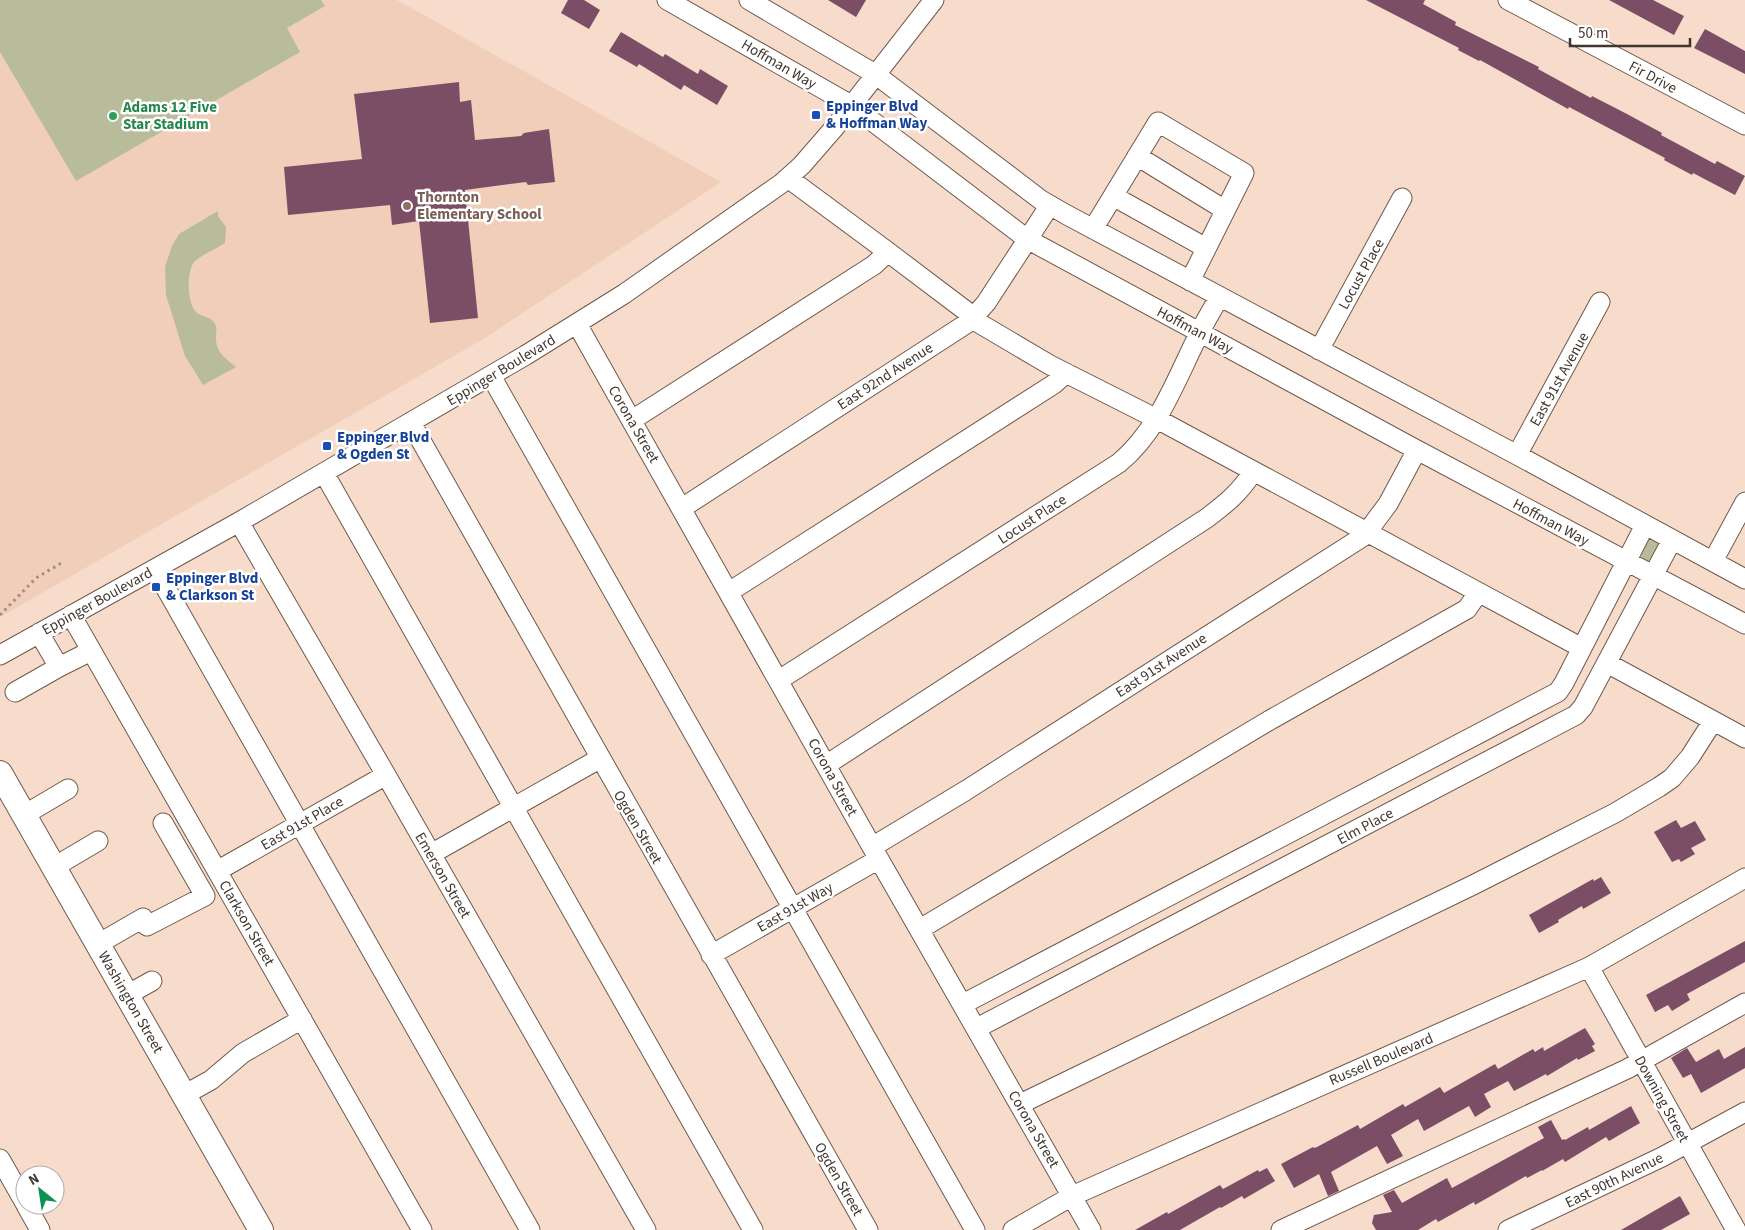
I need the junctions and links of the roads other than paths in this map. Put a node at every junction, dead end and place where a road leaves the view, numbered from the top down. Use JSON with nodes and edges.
{"nodes":[{"id":1,"x":666,"y":0,"type":"edge"},
{"id":2,"x":749,"y":0,"type":"edge"},
{"id":3,"x":934,"y":0,"type":"edge"},
{"id":4,"x":1508,"y":0,"type":"edge"},
{"id":5,"x":874,"y":74,"type":"junction"},
{"id":6,"x":851,"y":105,"type":"junction"},
{"id":7,"x":1745,"y":125,"type":"edge"},
{"id":8,"x":1137,"y":156,"type":"junction"},
{"id":9,"x":788,"y":178,"type":"junction"},
{"id":10,"x":1113,"y":196,"type":"junction"},
{"id":11,"x":1402,"y":198,"type":"dead end"},
{"id":12,"x":1050,"y":205,"type":"junction"},
{"id":13,"x":1225,"y":210,"type":"junction"},
{"id":14,"x":1093,"y":229,"type":"junction"},
{"id":15,"x":1027,"y":240,"type":"junction"},
{"id":16,"x":1206,"y":248,"type":"junction"},
{"id":17,"x":888,"y":252,"type":"junction"},
{"id":18,"x":1190,"y":281,"type":"junction"},
{"id":19,"x":1219,"y":297,"type":"junction"},
{"id":20,"x":1600,"y":302,"type":"dead end"},
{"id":21,"x":973,"y":318,"type":"junction"},
{"id":22,"x":577,"y":324,"type":"junction"},
{"id":23,"x":1199,"y":332,"type":"junction"},
{"id":24,"x":1319,"y":350,"type":"junction"},
{"id":25,"x":1066,"y":373,"type":"junction"},
{"id":26,"x":490,"y":376,"type":"junction"},
{"id":27,"x":1156,"y":419,"type":"junction"},
{"id":28,"x":632,"y":420,"type":"junction"},
{"id":29,"x":411,"y":423,"type":"junction"},
{"id":30,"x":1417,"y":450,"type":"junction"},
{"id":31,"x":1517,"y":455,"type":"junction"},
{"id":32,"x":1253,"y":472,"type":"junction"},
{"id":33,"x":324,"y":473,"type":"junction"},
{"id":34,"x":1745,"y":502,"type":"edge"},
{"id":35,"x":682,"y":508,"type":"junction"},
{"id":36,"x":239,"y":522,"type":"junction"},
{"id":37,"x":1645,"y":525,"type":"junction"},
{"id":38,"x":1368,"y":532,"type":"junction"},
{"id":39,"x":1672,"y":540,"type":"junction"},
{"id":40,"x":1626,"y":561,"type":"junction"},
{"id":41,"x":1713,"y":561,"type":"junction"},
{"id":42,"x":155,"y":569,"type":"junction"},
{"id":43,"x":1654,"y":576,"type":"junction"},
{"id":44,"x":1745,"y":579,"type":"edge"},
{"id":45,"x":729,"y":592,"type":"junction"},
{"id":46,"x":1478,"y":593,"type":"junction"},
{"id":47,"x":71,"y":615,"type":"junction"},
{"id":48,"x":1745,"y":624,"type":"edge"},
{"id":49,"x":39,"y":633,"type":"junction"},
{"id":50,"x":1582,"y":648,"type":"junction"},
{"id":51,"x":91,"y":651,"type":"junction"},
{"id":52,"x":0,"y":655,"type":"edge"},
{"id":53,"x":1607,"y":663,"type":"junction"},
{"id":54,"x":59,"y":667,"type":"junction"},
{"id":55,"x":779,"y":680,"type":"junction"},
{"id":56,"x":15,"y":692,"type":"dead end"},
{"id":57,"x":1713,"y":720,"type":"junction"},
{"id":58,"x":1745,"y":738,"type":"edge"},
{"id":59,"x":599,"y":759,"type":"junction"},
{"id":60,"x":826,"y":765,"type":"junction"},
{"id":61,"x":0,"y":773,"type":"edge"},
{"id":62,"x":386,"y":776,"type":"junction"},
{"id":63,"x":68,"y":789,"type":"dead end"},
{"id":64,"x":514,"y":808,"type":"junction"},
{"id":65,"x":24,"y":815,"type":"junction"},
{"id":66,"x":163,"y":823,"type":"dead end"},
{"id":67,"x":300,"y":824,"type":"junction"},
{"id":68,"x":98,"y":841,"type":"dead end"},
{"id":69,"x":876,"y":853,"type":"junction"},
{"id":70,"x":432,"y":854,"type":"junction"},
{"id":71,"x":54,"y":867,"type":"junction"},
{"id":72,"x":217,"y":871,"type":"junction"},
{"id":73,"x":1745,"y":878,"type":"edge"},
{"id":74,"x":793,"y":908,"type":"junction"},
{"id":75,"x":920,"y":929,"type":"junction"},
{"id":76,"x":98,"y":944,"type":"junction"},
{"id":77,"x":711,"y":955,"type":"junction"},
{"id":78,"x":1589,"y":968,"type":"junction"},
{"id":79,"x":152,"y":981,"type":"dead end"},
{"id":80,"x":127,"y":995,"type":"junction"},
{"id":81,"x":1745,"y":1003,"type":"edge"},
{"id":82,"x":963,"y":1004,"type":"junction"},
{"id":83,"x":302,"y":1019,"type":"junction"},
{"id":84,"x":977,"y":1028,"type":"junction"},
{"id":85,"x":1641,"y":1061,"type":"junction"},
{"id":86,"x":184,"y":1095,"type":"junction"},
{"id":87,"x":1020,"y":1104,"type":"junction"},
{"id":88,"x":1745,"y":1112,"type":"edge"},
{"id":89,"x":1686,"y":1144,"type":"junction"},
{"id":90,"x":0,"y":1159,"type":"edge"},
{"id":91,"x":15,"y":1185,"type":"edge"},
{"id":92,"x":1072,"y":1196,"type":"junction"},
{"id":93,"x":32,"y":1215,"type":"edge"},
{"id":94,"x":1745,"y":1224,"type":"edge"},
{"id":95,"x":40,"y":1230,"type":"edge"},
{"id":96,"x":261,"y":1230,"type":"edge"},
{"id":97,"x":422,"y":1230,"type":"edge"},
{"id":98,"x":530,"y":1230,"type":"edge"},
{"id":99,"x":646,"y":1230,"type":"edge"},
{"id":100,"x":752,"y":1230,"type":"edge"},
{"id":101,"x":868,"y":1230,"type":"edge"},
{"id":102,"x":975,"y":1230,"type":"edge"},
{"id":103,"x":1013,"y":1230,"type":"edge"},
{"id":104,"x":1091,"y":1230,"type":"edge"},
{"id":105,"x":1281,"y":1230,"type":"edge"},
{"id":106,"x":1508,"y":1230,"type":"edge"},
{"id":107,"x":1736,"y":1230,"type":"edge"}],
"edges":[{"from":1,"to":6,"type":"street","name":"Hoffman Way"},
{"from":2,"to":5,"type":"street"},
{"from":3,"to":5,"type":"street","name":"Eppinger Boulevard"},
{"from":4,"to":7,"type":"street","name":"Fir Drive"},
{"from":5,"to":6,"type":"street","name":"Eppinger Boulevard"},
{"from":5,"to":12,"type":"street"},
{"from":6,"to":9,"type":"street","name":"Eppinger Boulevard"},
{"from":6,"to":15,"type":"street","name":"Hoffman Way"},
{"from":8,"to":10,"type":"street"},
{"from":8,"to":13,"type":"street"},
{"from":8,"to":13,"type":"street"},
{"from":9,"to":17,"type":"street"},
{"from":9,"to":22,"type":"street","name":"Eppinger Boulevard"},
{"from":10,"to":14,"type":"street"},
{"from":10,"to":16,"type":"street"},
{"from":11,"to":24,"type":"street","name":"Locust Place"},
{"from":12,"to":14,"type":"street"},
{"from":12,"to":15,"type":"street","name":"East 92nd Avenue"},
{"from":13,"to":16,"type":"street"},
{"from":14,"to":18,"type":"street"},
{"from":15,"to":21,"type":"street","name":"East 92nd Avenue"},
{"from":15,"to":23,"type":"street","name":"Hoffman Way"},
{"from":16,"to":18,"type":"street"},
{"from":17,"to":21,"type":"street"},
{"from":17,"to":28,"type":"street"},
{"from":18,"to":19,"type":"street"},
{"from":19,"to":23,"type":"street","name":"Locust Place"},
{"from":19,"to":24,"type":"street"},
{"from":20,"to":31,"type":"street","name":"East 91st Avenue"},
{"from":21,"to":25,"type":"street"},
{"from":21,"to":35,"type":"street","name":"East 92nd Avenue"},
{"from":22,"to":26,"type":"street","name":"Eppinger Boulevard"},
{"from":22,"to":28,"type":"street","name":"Corona Street"},
{"from":23,"to":27,"type":"street","name":"Locust Place"},
{"from":23,"to":30,"type":"street","name":"Hoffman Way"},
{"from":24,"to":31,"type":"street"},
{"from":25,"to":27,"type":"street"},
{"from":25,"to":45,"type":"street"},
{"from":26,"to":29,"type":"street","name":"Eppinger Boulevard"},
{"from":26,"to":74,"type":"street"},
{"from":27,"to":32,"type":"street"},
{"from":27,"to":55,"type":"street","name":"Locust Place"},
{"from":28,"to":35,"type":"street","name":"Corona Street"},
{"from":29,"to":33,"type":"street","name":"Eppinger Boulevard"},
{"from":29,"to":59,"type":"street","name":"Ogden Street"},
{"from":30,"to":38,"type":"street","name":"East 91st Avenue"},
{"from":30,"to":40,"type":"street","name":"Hoffman Way"},
{"from":31,"to":37,"type":"street"},
{"from":32,"to":38,"type":"street"},
{"from":32,"to":60,"type":"street"},
{"from":33,"to":36,"type":"street","name":"Eppinger Boulevard"},
{"from":33,"to":64,"type":"street"},
{"from":34,"to":41,"type":"street"},
{"from":35,"to":45,"type":"street","name":"Corona Street"},
{"from":36,"to":42,"type":"street","name":"Eppinger Boulevard"},
{"from":36,"to":62,"type":"street","name":"Emerson Street"},
{"from":37,"to":39,"type":"street"},
{"from":37,"to":40,"type":"street","name":"Elm Place"},
{"from":38,"to":46,"type":"street"},
{"from":38,"to":69,"type":"street","name":"East 91st Avenue"},
{"from":39,"to":41,"type":"street"},
{"from":39,"to":43,"type":"street","name":"Elm Place"},
{"from":40,"to":43,"type":"street","name":"Hoffman Way"},
{"from":40,"to":50,"type":"street","name":"Elm Place"},
{"from":41,"to":44,"type":"street"},
{"from":42,"to":47,"type":"street","name":"Eppinger Boulevard"},
{"from":42,"to":67,"type":"street"},
{"from":43,"to":48,"type":"street","name":"Hoffman Way"},
{"from":43,"to":53,"type":"street","name":"Elm Place"},
{"from":45,"to":55,"type":"street","name":"Corona Street"},
{"from":46,"to":50,"type":"street"},
{"from":46,"to":75,"type":"street"},
{"from":47,"to":49,"type":"street","name":"Eppinger Boulevard"},
{"from":47,"to":51,"type":"street","name":"Clarkson Street"},
{"from":49,"to":52,"type":"street","name":"Eppinger Boulevard"},
{"from":49,"to":54,"type":"street"},
{"from":50,"to":82,"type":"street","name":"Elm Place"},
{"from":51,"to":54,"type":"street"},
{"from":51,"to":72,"type":"street","name":"Clarkson Street"},
{"from":53,"to":57,"type":"street"},
{"from":53,"to":84,"type":"street","name":"Elm Place"},
{"from":54,"to":56,"type":"street"},
{"from":55,"to":60,"type":"street","name":"Corona Street"},
{"from":57,"to":58,"type":"street"},
{"from":57,"to":87,"type":"street"},
{"from":59,"to":64,"type":"street"},
{"from":59,"to":77,"type":"street","name":"Ogden Street"},
{"from":60,"to":69,"type":"street","name":"Corona Street"},
{"from":61,"to":65,"type":"main road","name":"Washington Street"},
{"from":62,"to":67,"type":"street","name":"East 91st Place"},
{"from":62,"to":70,"type":"street","name":"Emerson Street"},
{"from":63,"to":65,"type":"street"},
{"from":64,"to":70,"type":"street"},
{"from":64,"to":100,"type":"street"},
{"from":65,"to":71,"type":"main road","name":"Washington Street"},
{"from":66,"to":76,"type":"street"},
{"from":67,"to":72,"type":"street","name":"East 91st Place"},
{"from":67,"to":98,"type":"street"},
{"from":68,"to":71,"type":"street"},
{"from":69,"to":74,"type":"street","name":"East 91st Way"},
{"from":69,"to":75,"type":"street","name":"Corona Street"},
{"from":70,"to":99,"type":"street","name":"Emerson Street"},
{"from":71,"to":76,"type":"main road","name":"Washington Street"},
{"from":72,"to":83,"type":"street","name":"Clarkson Street"},
{"from":73,"to":78,"type":"street","name":"Russell Boulevard"},
{"from":74,"to":77,"type":"street","name":"East 91st Way"},
{"from":74,"to":102,"type":"street"},
{"from":75,"to":82,"type":"street","name":"Corona Street"},
{"from":76,"to":80,"type":"main road","name":"Washington Street"},
{"from":77,"to":101,"type":"street","name":"Ogden Street"},
{"from":78,"to":85,"type":"street","name":"Downing Street"},
{"from":78,"to":92,"type":"street","name":"Russell Boulevard"},
{"from":79,"to":80,"type":"street"},
{"from":80,"to":86,"type":"main road","name":"Washington Street"},
{"from":81,"to":85,"type":"street"},
{"from":82,"to":84,"type":"street","name":"Corona Street"},
{"from":83,"to":86,"type":"street"},
{"from":83,"to":97,"type":"street","name":"Clarkson Street"},
{"from":84,"to":87,"type":"street","name":"Corona Street"},
{"from":85,"to":89,"type":"street","name":"Downing Street"},
{"from":85,"to":105,"type":"street"},
{"from":86,"to":96,"type":"main road","name":"Washington Street"},
{"from":87,"to":92,"type":"street","name":"Corona Street"},
{"from":88,"to":89,"type":"street","name":"East 90th Avenue"},
{"from":89,"to":106,"type":"street","name":"East 90th Avenue"},
{"from":89,"to":107,"type":"street","name":"Downing Street"},
{"from":90,"to":91,"type":"street"},
{"from":92,"to":103,"type":"street","name":"Russell Boulevard"},
{"from":92,"to":104,"type":"street","name":"Corona Street"},
{"from":93,"to":95,"type":"street"},
{"from":94,"to":107,"type":"street"}]}
